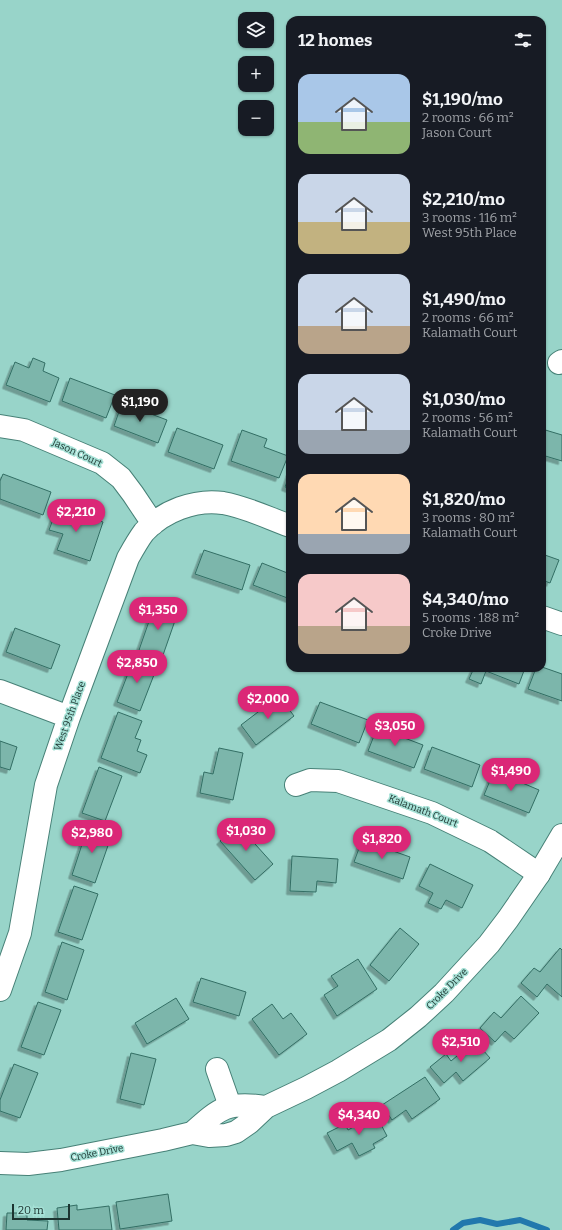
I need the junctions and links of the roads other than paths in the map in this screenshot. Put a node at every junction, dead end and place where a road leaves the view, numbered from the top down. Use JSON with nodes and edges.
{"nodes":[{"id":1,"x":0,"y":426,"type":"edge"},
{"id":2,"x":153,"y":524,"type":"junction"},
{"id":3,"x":286,"y":525,"type":"edge"},
{"id":4,"x":546,"y":618,"type":"edge"},
{"id":5,"x":562,"y":624,"type":"edge"},
{"id":6,"x":0,"y":690,"type":"edge"},
{"id":7,"x":69,"y":717,"type":"junction"},
{"id":8,"x":296,"y":785,"type":"dead end"},
{"id":9,"x":562,"y":835,"type":"edge"},
{"id":10,"x":539,"y":874,"type":"junction"},
{"id":11,"x":0,"y":990,"type":"edge"},
{"id":12,"x":217,"y":1069,"type":"dead end"},
{"id":13,"x":230,"y":1106,"type":"junction"},
{"id":14,"x":266,"y":1107,"type":"junction"},
{"id":15,"x":192,"y":1133,"type":"junction"},
{"id":16,"x":0,"y":1163,"type":"edge"}],
"edges":[{"from":1,"to":2,"type":"street","name":"Jason Court"},
{"from":2,"to":3,"type":"street","name":"West 95th Place"},
{"from":2,"to":7,"type":"street","name":"West 95th Place"},
{"from":4,"to":5,"type":"street"},
{"from":6,"to":7,"type":"street"},
{"from":7,"to":11,"type":"street","name":"West 95th Place"},
{"from":8,"to":10,"type":"street","name":"Kalamath Court"},
{"from":9,"to":10,"type":"street","name":"Croke Drive"},
{"from":10,"to":14,"type":"street","name":"Croke Drive"},
{"from":12,"to":13,"type":"street"},
{"from":13,"to":14,"type":"street","name":"Croke Drive"},
{"from":13,"to":15,"type":"street","name":"Croke Drive"},
{"from":14,"to":15,"type":"street","name":"Croke Drive"},
{"from":15,"to":16,"type":"street","name":"Croke Drive"}]}
